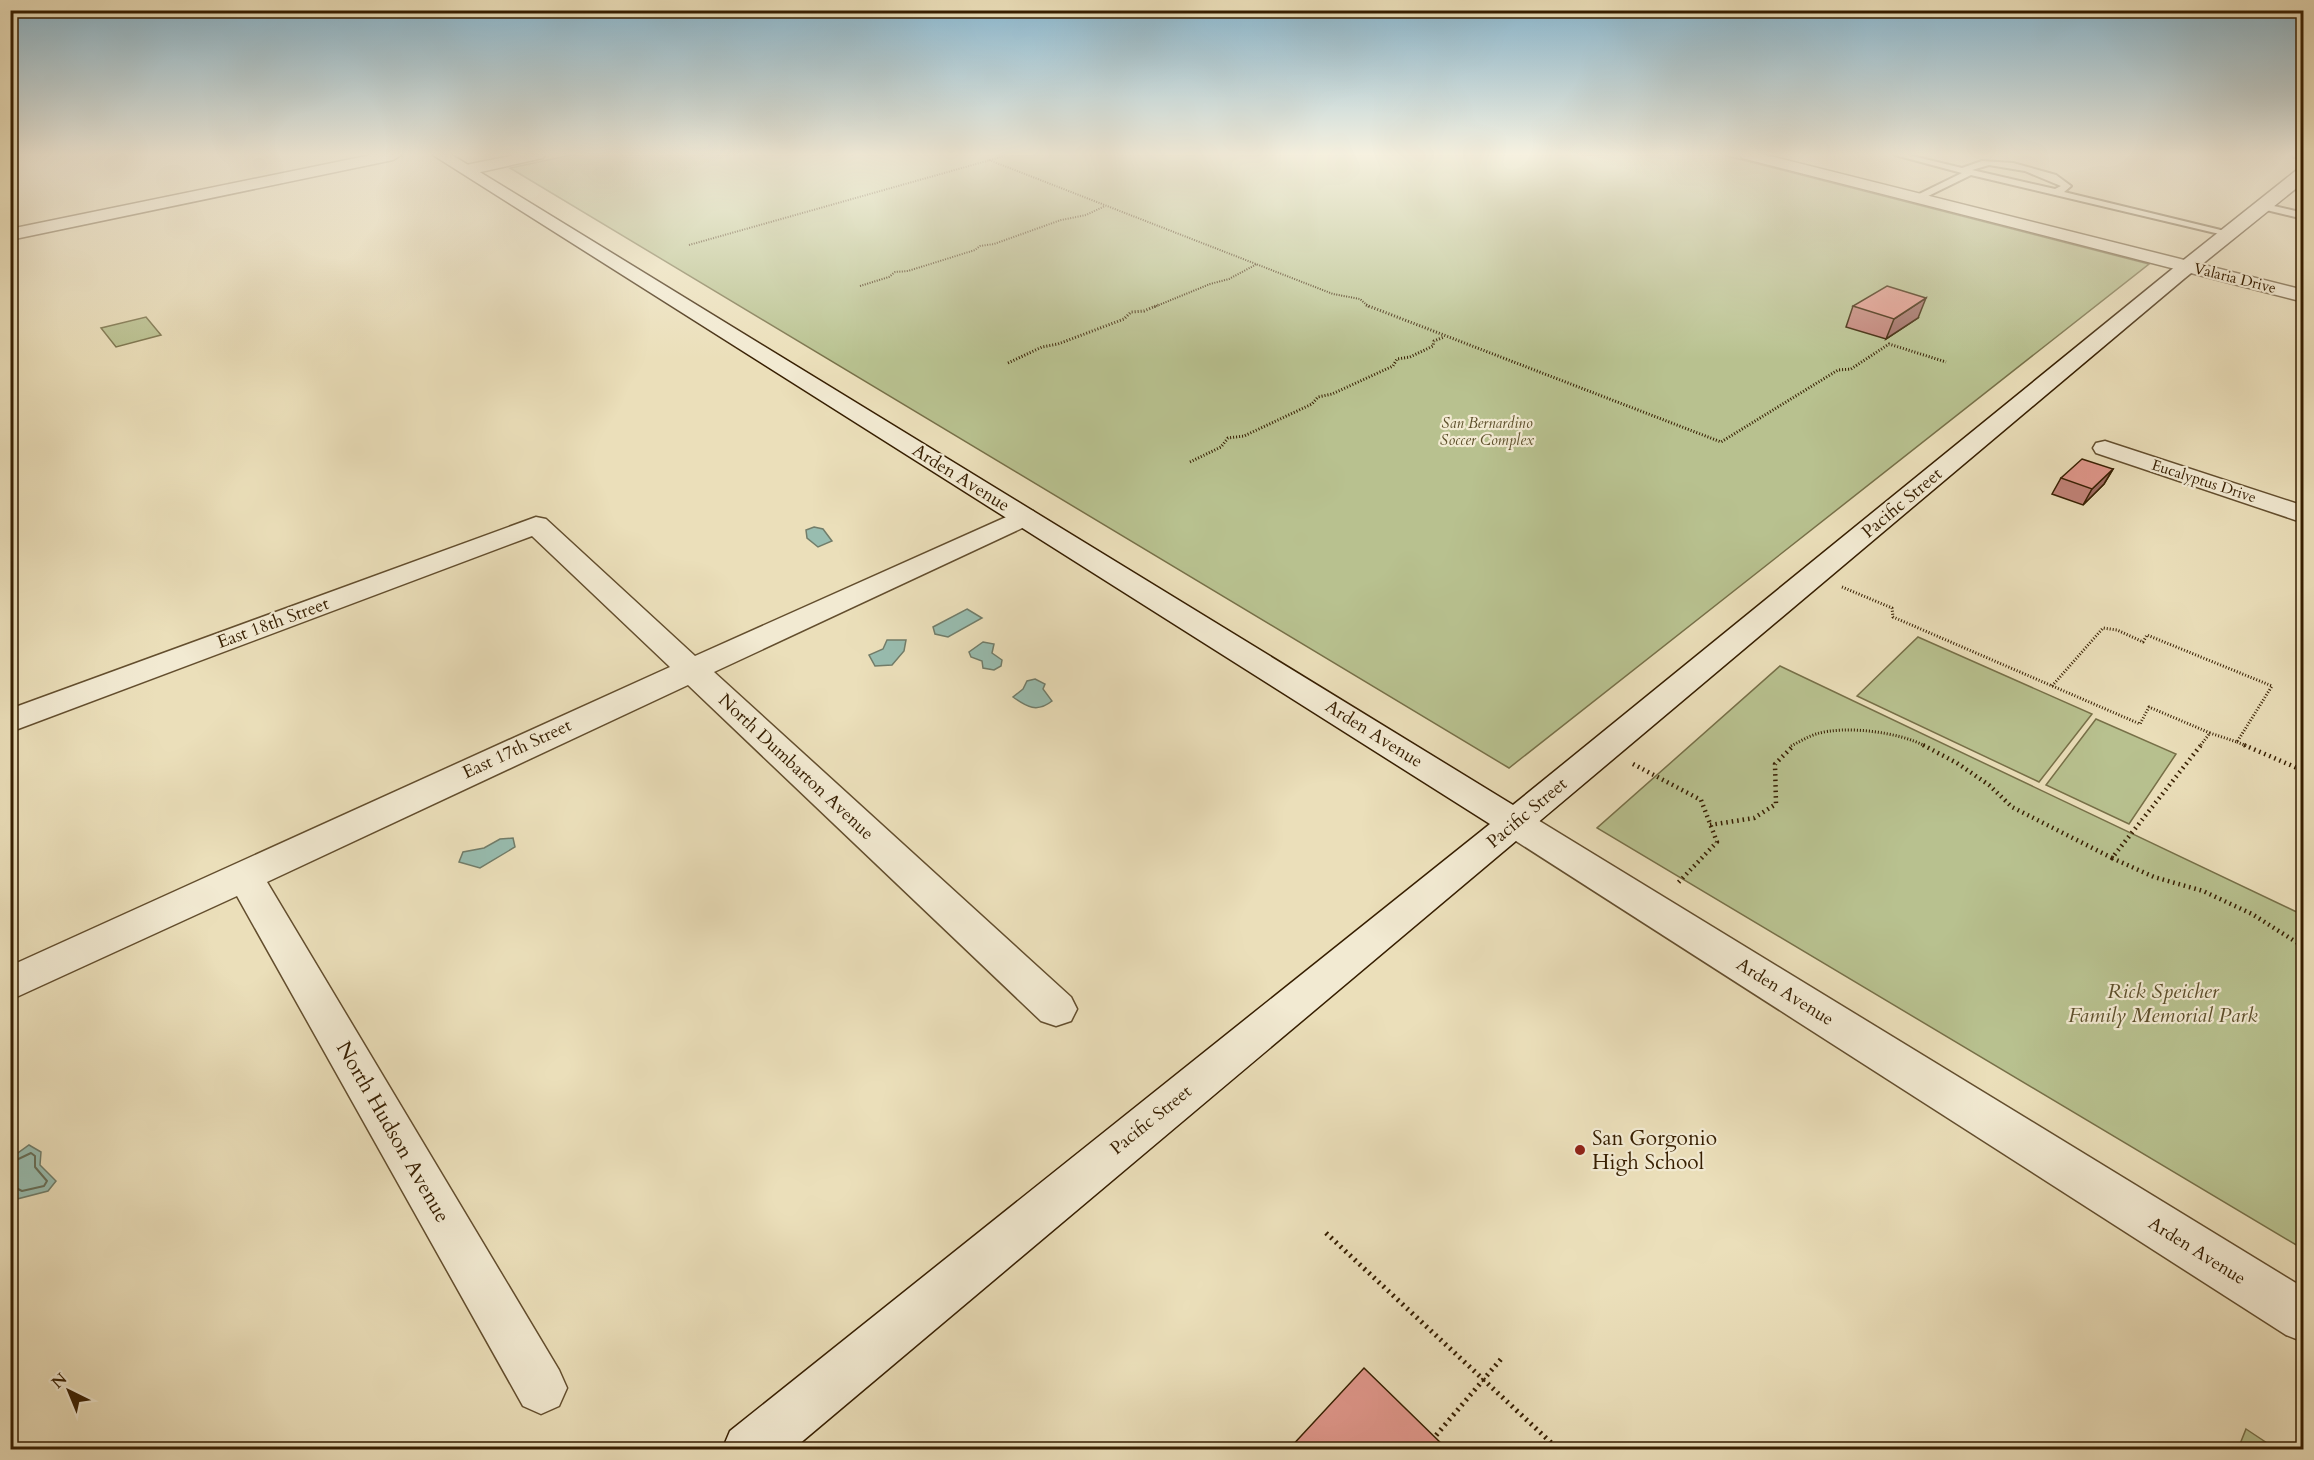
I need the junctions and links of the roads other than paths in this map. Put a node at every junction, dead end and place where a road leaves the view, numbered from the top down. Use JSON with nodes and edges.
{"nodes":[{"id":1,"x":67,"y":223,"type":"edge"},
{"id":2,"x":552,"y":223,"type":"edge"},
{"id":3,"x":2017,"y":223,"type":"edge"},
{"id":4,"x":2185,"y":223,"type":"edge"},
{"id":5,"x":2240,"y":223,"type":"edge"},
{"id":6,"x":2228,"y":233,"type":"junction"},
{"id":7,"x":10,"y":235,"type":"edge"},
{"id":8,"x":2187,"y":266,"type":"junction"},
{"id":9,"x":2304,"y":296,"type":"edge"},
{"id":10,"x":2105,"y":448,"type":"dead end"},
{"id":11,"x":2304,"y":515,"type":"edge"},
{"id":12,"x":1024,"y":517,"type":"junction"},
{"id":13,"x":536,"y":525,"type":"joint"},
{"id":14,"x":690,"y":669,"type":"junction"},
{"id":15,"x":10,"y":721,"type":"edge"},
{"id":16,"x":1515,"y":823,"type":"junction"},
{"id":17,"x":244,"y":876,"type":"junction"},
{"id":18,"x":10,"y":984,"type":"edge"},
{"id":19,"x":1056,"y":1009,"type":"dead end"},
{"id":20,"x":2304,"y":1317,"type":"edge"},
{"id":21,"x":541,"y":1388,"type":"dead end"},
{"id":22,"x":748,"y":1449,"type":"edge"}],
"edges":[{"from":1,"to":7,"type":"street"},
{"from":2,"to":12,"type":"street","name":"Arden Avenue"},
{"from":3,"to":8,"type":"street","name":"Valaria Drive"},
{"from":4,"to":6,"type":"lane"},
{"from":5,"to":6,"type":"street","name":"Pacific Street"},
{"from":6,"to":8,"type":"street","name":"Pacific Street"},
{"from":8,"to":9,"type":"street","name":"Valaria Drive"},
{"from":8,"to":16,"type":"street","name":"Pacific Street"},
{"from":10,"to":11,"type":"street","name":"Eucalyptus Drive"},
{"from":12,"to":14,"type":"street","name":"East 17th Street"},
{"from":12,"to":16,"type":"street","name":"Arden Avenue"},
{"from":13,"to":14,"type":"street","name":"North Dumbarton Avenue"},
{"from":13,"to":15,"type":"street","name":"East 18th Street"},
{"from":14,"to":17,"type":"street","name":"East 17th Street"},
{"from":14,"to":19,"type":"street","name":"North Dumbarton Avenue"},
{"from":16,"to":20,"type":"street","name":"Arden Avenue"},
{"from":16,"to":22,"type":"street","name":"Pacific Street"},
{"from":17,"to":18,"type":"street","name":"East 17th Street"},
{"from":17,"to":21,"type":"street","name":"North Hudson Avenue"}]}
